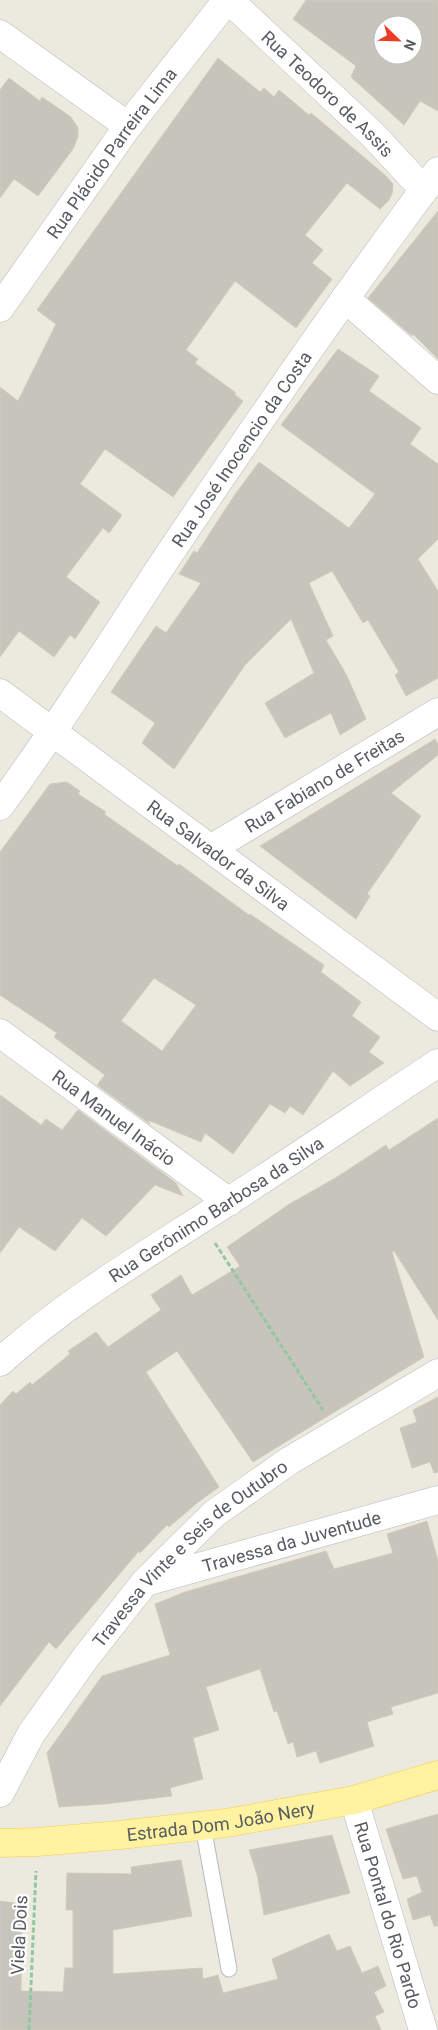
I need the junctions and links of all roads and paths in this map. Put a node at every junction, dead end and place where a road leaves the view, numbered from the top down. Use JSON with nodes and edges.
{"nodes":[{"id":1,"x":228,"y":0,"type":"edge"},
{"id":2,"x":0,"y":34,"type":"edge"},
{"id":3,"x":128,"y":126,"type":"junction"},
{"id":4,"x":431,"y":180,"type":"edge"},
{"id":5,"x":346,"y":298,"type":"junction"},
{"id":6,"x":0,"y":308,"type":"edge"},
{"id":7,"x":438,"y":380,"type":"edge"},
{"id":8,"x":0,"y":692,"type":"edge"},
{"id":9,"x":438,"y":712,"type":"edge"},
{"id":10,"x":51,"y":732,"type":"junction"},
{"id":11,"x":0,"y":806,"type":"edge"},
{"id":12,"x":212,"y":848,"type":"junction"},
{"id":13,"x":438,"y":1017,"type":"edge"},
{"id":14,"x":0,"y":1033,"type":"edge"},
{"id":15,"x":438,"y":1064,"type":"edge"},
{"id":16,"x":229,"y":1202,"type":"junction"},
{"id":17,"x":200,"y":1220,"type":"junction"},
{"id":18,"x":0,"y":1362,"type":"edge"},
{"id":19,"x":438,"y":1374,"type":"edge"},
{"id":20,"x":338,"y":1433,"type":"junction"},
{"id":21,"x":438,"y":1500,"type":"edge"},
{"id":22,"x":145,"y":1582,"type":"junction"},
{"id":23,"x":438,"y":1775,"type":"edge"},
{"id":24,"x":0,"y":1793,"type":"edge"},
{"id":25,"x":354,"y":1800,"type":"junction"},
{"id":26,"x":203,"y":1826,"type":"junction"},
{"id":27,"x":37,"y":1842,"type":"junction"},
{"id":28,"x":0,"y":1843,"type":"edge"},
{"id":29,"x":229,"y":1969,"type":"dead end"},
{"id":30,"x":29,"y":2030,"type":"edge"},
{"id":31,"x":423,"y":2030,"type":"edge"}],
"edges":[{"from":1,"to":3,"type":"street","name":"Rua Plácido Parreira Lima"},
{"from":1,"to":4,"type":"street","name":"Rua Teodoro de Assis"},
{"from":2,"to":3,"type":"street"},
{"from":3,"to":6,"type":"street","name":"Rua Plácido Parreira Lima"},
{"from":4,"to":5,"type":"street","name":"Rua José Inocencio da Costa"},
{"from":5,"to":7,"type":"street"},
{"from":5,"to":10,"type":"street","name":"Rua José Inocencio da Costa"},
{"from":8,"to":10,"type":"street","name":"Rua Salvador da Silva"},
{"from":9,"to":12,"type":"street","name":"Rua Fabiano de Freitas"},
{"from":10,"to":11,"type":"street"},
{"from":10,"to":12,"type":"street","name":"Rua Salvador da Silva"},
{"from":12,"to":13,"type":"street","name":"Rua Salvador da Silva"},
{"from":14,"to":16,"type":"street","name":"Rua Manuel Inácio"},
{"from":15,"to":16,"type":"street","name":"Rua Gerônimo Barbosa da Silva"},
{"from":16,"to":17,"type":"street","name":"Rua Gerônimo Barbosa da Silva"},
{"from":17,"to":18,"type":"street","name":"Rua Gerônimo Barbosa da Silva"},
{"from":17,"to":20,"type":"path"},
{"from":19,"to":20,"type":"street","name":"Travessa Vinte e Seis de Outubro"},
{"from":20,"to":22,"type":"street","name":"Travessa Vinte e Seis de Outubro"},
{"from":21,"to":22,"type":"street","name":"Travessa da Juventude"},
{"from":22,"to":24,"type":"street","name":"Travessa Vinte e Seis de Outubro"},
{"from":23,"to":25,"type":"main road","name":"Estrada Dom João Nery"},
{"from":25,"to":26,"type":"main road","name":"Estrada Dom João Nery"},
{"from":25,"to":31,"type":"street","name":"Rua Pontal do Rio Pardo"},
{"from":26,"to":27,"type":"main road","name":"Estrada Dom João Nery"},
{"from":26,"to":29,"type":"lane"},
{"from":27,"to":28,"type":"main road","name":"Estrada Dom João Nery"},
{"from":27,"to":30,"type":"path","name":"Viela Dois"}]}
